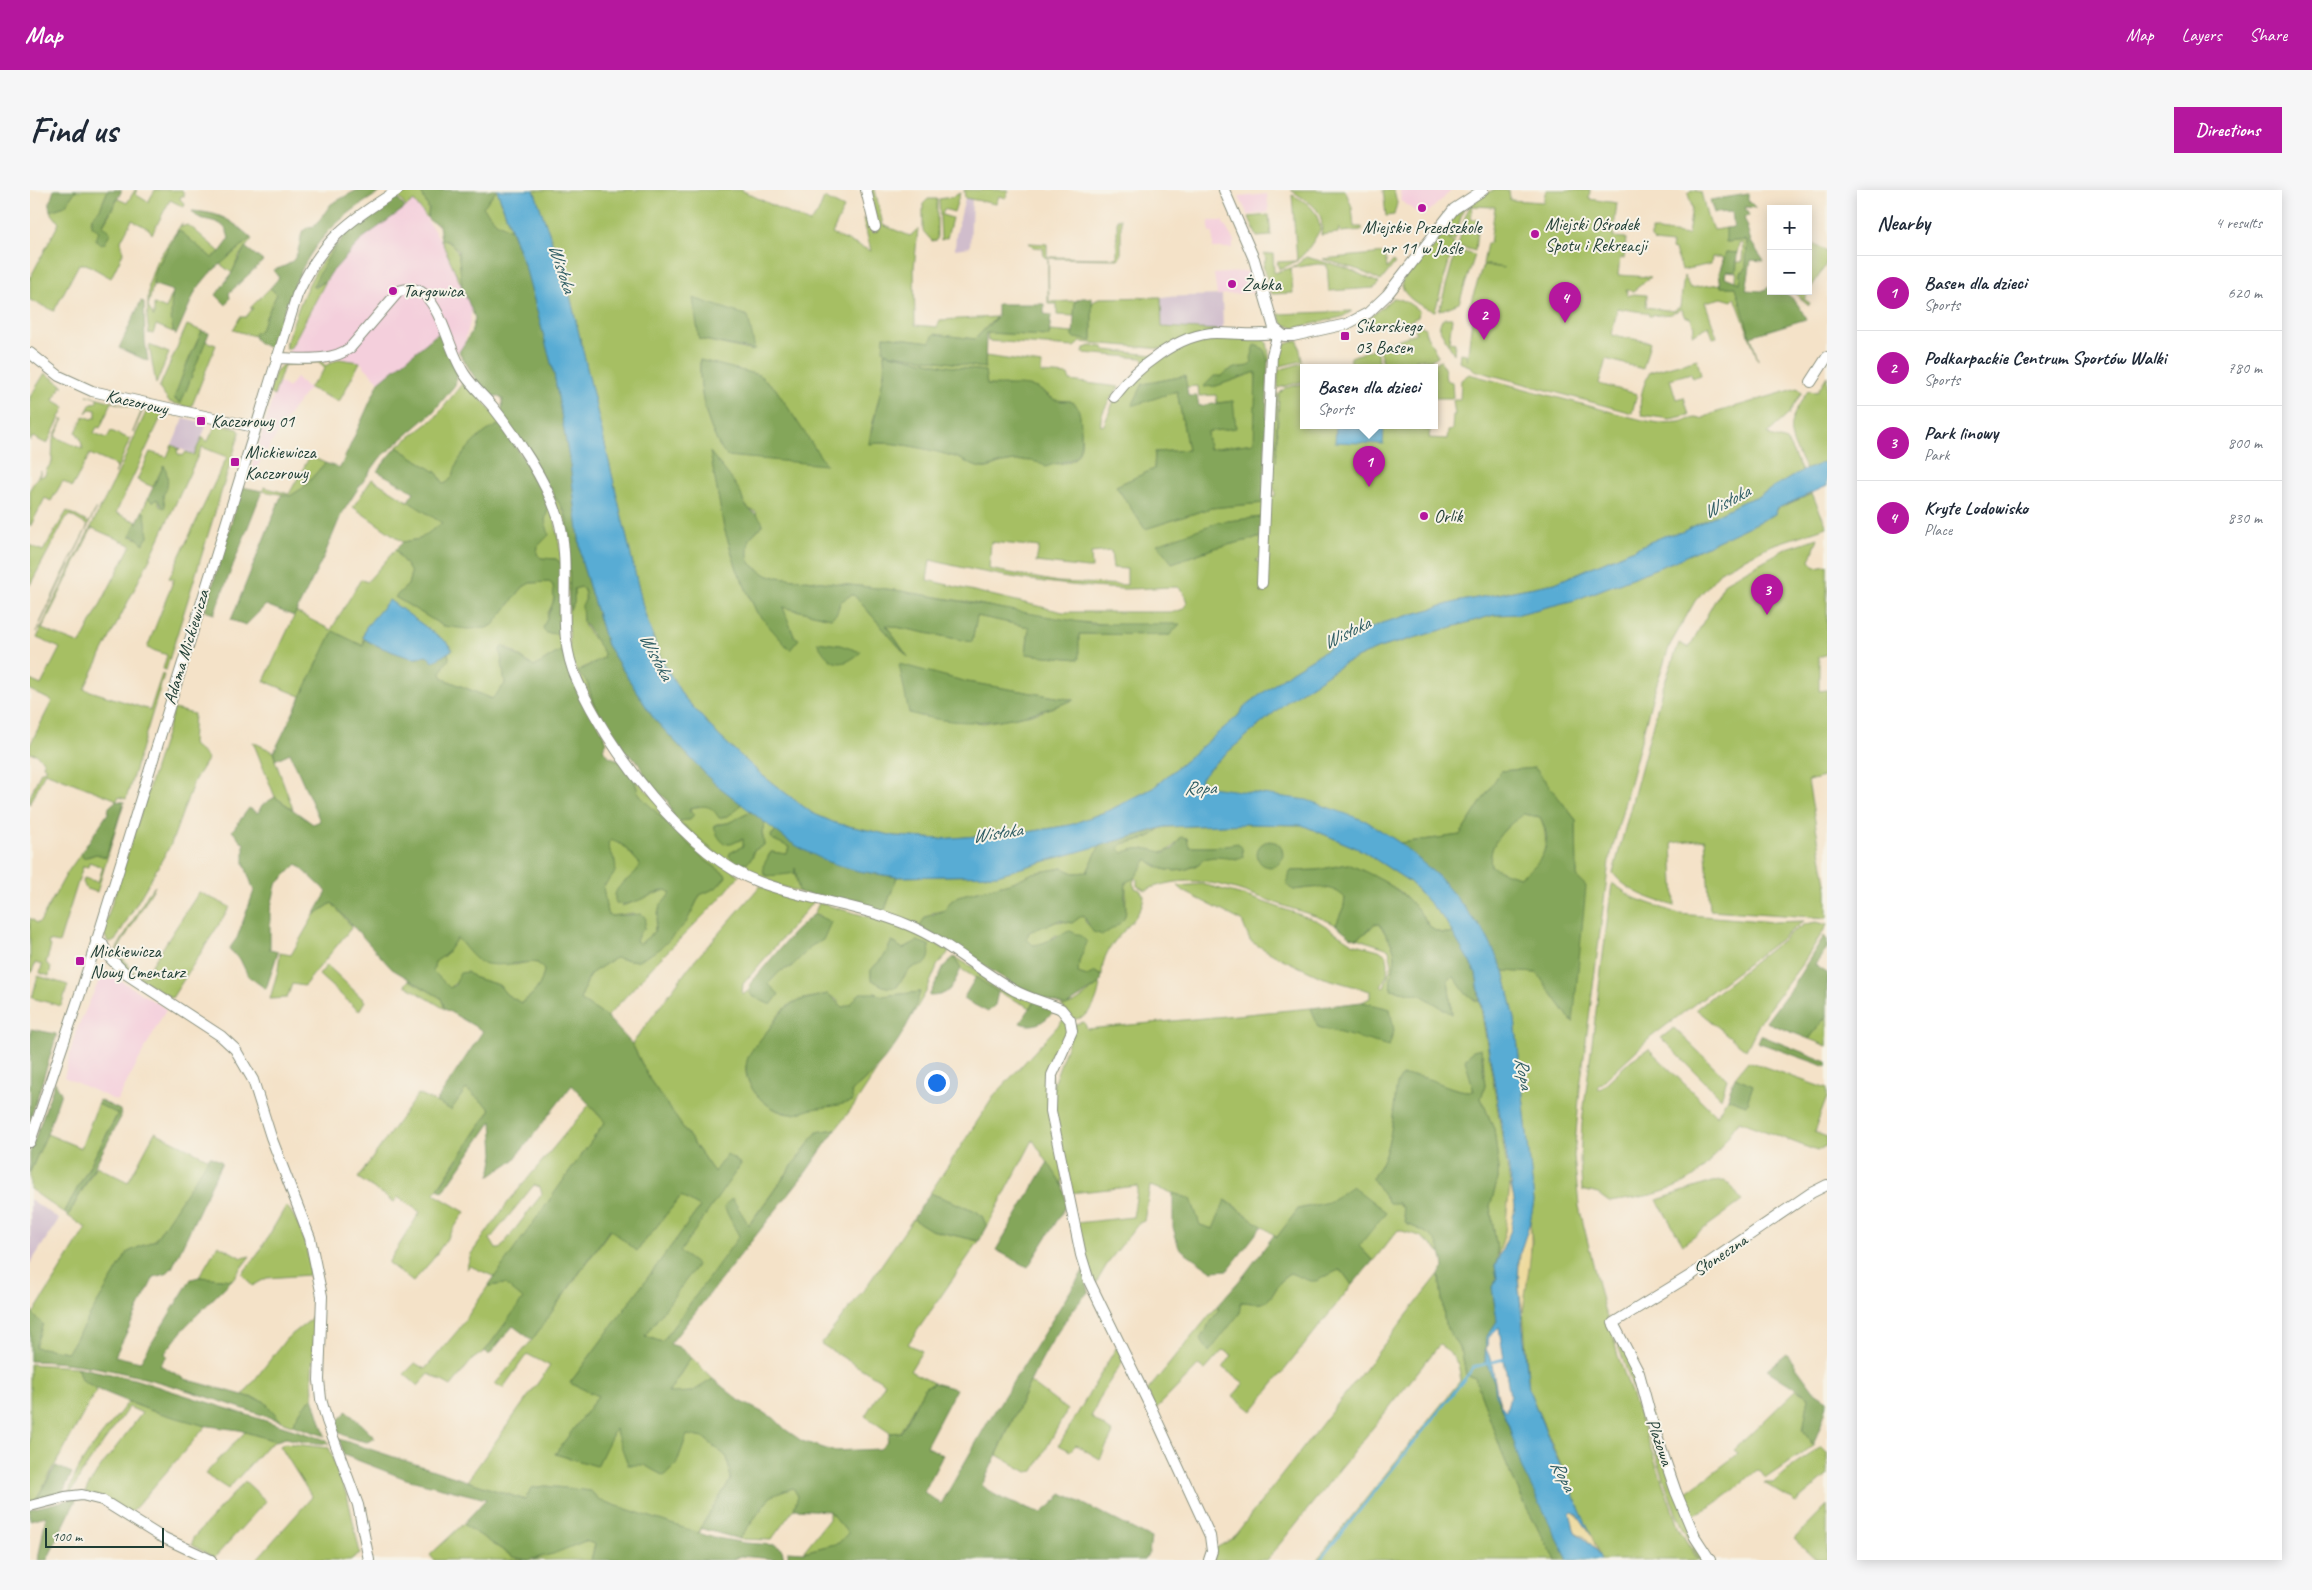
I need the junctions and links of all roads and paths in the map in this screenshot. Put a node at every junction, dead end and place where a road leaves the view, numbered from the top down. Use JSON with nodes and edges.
{"nodes":[{"id":1,"x":866,"y":190,"type":"edge"},
{"id":2,"x":1224,"y":190,"type":"edge"},
{"id":3,"x":1483,"y":190,"type":"edge"},
{"id":4,"x":396,"y":191,"type":"edge"},
{"id":5,"x":875,"y":227,"type":"dead end"},
{"id":6,"x":1278,"y":333,"type":"junction"},
{"id":7,"x":30,"y":353,"type":"edge"},
{"id":8,"x":1827,"y":357,"type":"edge"},
{"id":9,"x":276,"y":358,"type":"junction"},
{"id":10,"x":1811,"y":382,"type":"dead end"},
{"id":11,"x":1114,"y":397,"type":"dead end"},
{"id":12,"x":254,"y":427,"type":"junction"},
{"id":13,"x":1262,"y":582,"type":"dead end"},
{"id":14,"x":96,"y":940,"type":"junction"},
{"id":15,"x":30,"y":1142,"type":"edge"},
{"id":16,"x":1827,"y":1186,"type":"edge"},
{"id":17,"x":1613,"y":1323,"type":"joint"},
{"id":18,"x":30,"y":1506,"type":"edge"},
{"id":19,"x":211,"y":1560,"type":"edge"},
{"id":20,"x":369,"y":1560,"type":"edge"},
{"id":21,"x":1209,"y":1560,"type":"edge"},
{"id":22,"x":1710,"y":1560,"type":"edge"}],
"edges":[{"from":1,"to":5,"type":"street"},
{"from":2,"to":6,"type":"street"},
{"from":3,"to":6,"type":"street"},
{"from":4,"to":9,"type":"street","name":"Adama Mickiewicza"},
{"from":6,"to":11,"type":"street"},
{"from":6,"to":13,"type":"street"},
{"from":7,"to":12,"type":"street","name":"Kaczorowy"},
{"from":8,"to":10,"type":"street"},
{"from":9,"to":12,"type":"street","name":"Adama Mickiewicza"},
{"from":9,"to":21,"type":"street"},
{"from":12,"to":14,"type":"street","name":"Adama Mickiewicza"},
{"from":14,"to":15,"type":"street","name":"Adama Mickiewicza"},
{"from":14,"to":20,"type":"street"},
{"from":16,"to":17,"type":"street","name":"Słoneczna"},
{"from":17,"to":22,"type":"street","name":"Plażowa"},
{"from":18,"to":19,"type":"street"}]}
